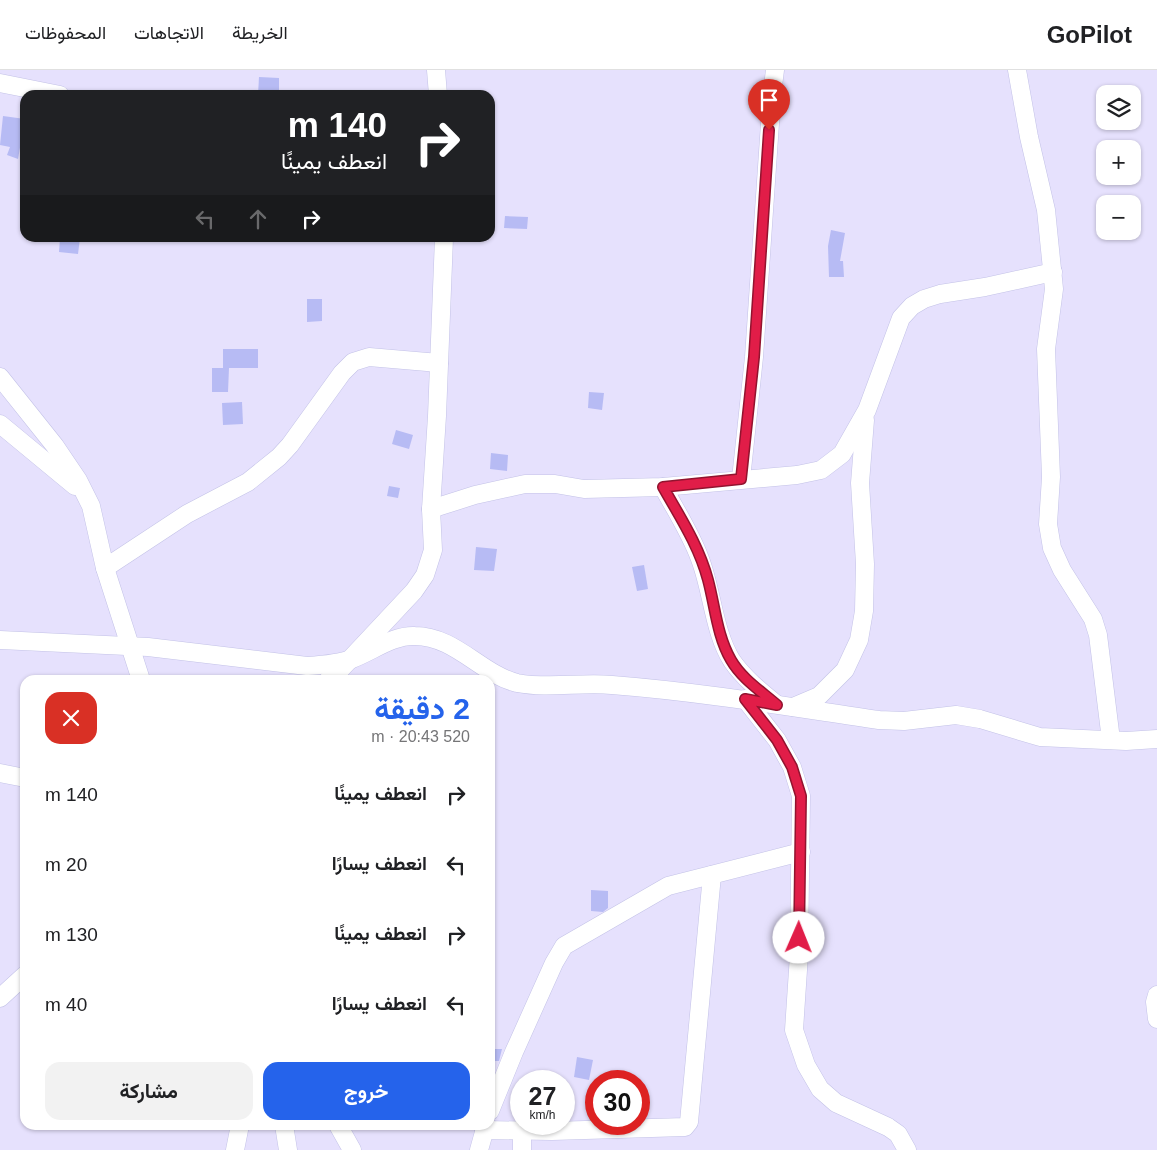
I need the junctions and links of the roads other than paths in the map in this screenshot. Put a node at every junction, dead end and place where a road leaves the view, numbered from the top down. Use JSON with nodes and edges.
{"nodes":[{"id":1,"x":436,"y":70,"type":"edge"},
{"id":2,"x":776,"y":70,"type":"edge"},
{"id":3,"x":1017,"y":70,"type":"edge"},
{"id":4,"x":0,"y":83,"type":"edge"},
{"id":5,"x":35,"y":90,"type":"edge"},
{"id":6,"x":438,"y":90,"type":"edge"},
{"id":7,"x":444,"y":242,"type":"edge"},
{"id":8,"x":1053,"y":272,"type":"junction"},
{"id":9,"x":439,"y":363,"type":"junction"},
{"id":10,"x":0,"y":377,"type":"edge"},
{"id":11,"x":866,"y":410,"type":"junction"},
{"id":12,"x":0,"y":424,"type":"edge"},
{"id":13,"x":741,"y":479,"type":"junction"},
{"id":14,"x":663,"y":487,"type":"junction"},
{"id":15,"x":85,"y":495,"type":"junction"},
{"id":16,"x":431,"y":508,"type":"junction"},
{"id":17,"x":105,"y":568,"type":"junction"},
{"id":18,"x":0,"y":640,"type":"edge"},
{"id":19,"x":132,"y":646,"type":"junction"},
{"id":20,"x":350,"y":660,"type":"junction"},
{"id":21,"x":140,"y":675,"type":"edge"},
{"id":22,"x":334,"y":675,"type":"edge"},
{"id":23,"x":745,"y":699,"type":"junction"},
{"id":24,"x":784,"y":706,"type":"junction"},
{"id":25,"x":1157,"y":739,"type":"edge"},
{"id":26,"x":1111,"y":740,"type":"junction"},
{"id":27,"x":0,"y":773,"type":"edge"},
{"id":28,"x":20,"y":777,"type":"edge"},
{"id":29,"x":801,"y":852,"type":"junction"},
{"id":30,"x":712,"y":875,"type":"junction"},
{"id":31,"x":20,"y":980,"type":"edge"},
{"id":32,"x":1157,"y":995,"type":"edge"},
{"id":33,"x":0,"y":998,"type":"edge"},
{"id":34,"x":1157,"y":1019,"type":"edge"},
{"id":35,"x":495,"y":1099,"type":"edge"},
{"id":36,"x":495,"y":1128,"type":"edge"},
{"id":37,"x":239,"y":1130,"type":"edge"},
{"id":38,"x":285,"y":1130,"type":"edge"},
{"id":39,"x":341,"y":1130,"type":"edge"},
{"id":40,"x":484,"y":1130,"type":"edge"},
{"id":41,"x":510,"y":1130,"type":"edge"},
{"id":42,"x":575,"y":1130,"type":"edge"},
{"id":43,"x":522,"y":1135,"type":"edge"},
{"id":44,"x":236,"y":1150,"type":"edge"},
{"id":45,"x":288,"y":1150,"type":"edge"},
{"id":46,"x":352,"y":1150,"type":"edge"},
{"id":47,"x":479,"y":1150,"type":"edge"},
{"id":48,"x":522,"y":1150,"type":"edge"},
{"id":49,"x":907,"y":1150,"type":"edge"}],
"edges":[{"from":1,"to":6,"type":"street"},
{"from":2,"to":13,"type":"street"},
{"from":3,"to":8,"type":"street"},
{"from":4,"to":5,"type":"street"},
{"from":7,"to":9,"type":"street"},
{"from":8,"to":11,"type":"street"},
{"from":8,"to":26,"type":"street"},
{"from":9,"to":16,"type":"street"},
{"from":9,"to":17,"type":"street"},
{"from":10,"to":15,"type":"street"},
{"from":11,"to":13,"type":"street"},
{"from":11,"to":24,"type":"street"},
{"from":12,"to":15,"type":"street"},
{"from":13,"to":14,"type":"street"},
{"from":14,"to":16,"type":"street"},
{"from":14,"to":24,"type":"street"},
{"from":15,"to":17,"type":"street"},
{"from":16,"to":20,"type":"street"},
{"from":17,"to":19,"type":"street"},
{"from":18,"to":19,"type":"street"},
{"from":19,"to":20,"type":"street"},
{"from":19,"to":21,"type":"street"},
{"from":20,"to":22,"type":"street"},
{"from":20,"to":23,"type":"street"},
{"from":23,"to":24,"type":"street"},
{"from":23,"to":29,"type":"street"},
{"from":24,"to":26,"type":"street"},
{"from":25,"to":26,"type":"street"},
{"from":27,"to":28,"type":"street"},
{"from":29,"to":30,"type":"street"},
{"from":29,"to":49,"type":"street"},
{"from":30,"to":35,"type":"street"},
{"from":30,"to":42,"type":"street"},
{"from":31,"to":33,"type":"street"},
{"from":32,"to":34,"type":"street"},
{"from":36,"to":41,"type":"street"},
{"from":37,"to":44,"type":"street"},
{"from":38,"to":45,"type":"street"},
{"from":39,"to":46,"type":"street"},
{"from":40,"to":47,"type":"street"},
{"from":43,"to":48,"type":"street"}]}
